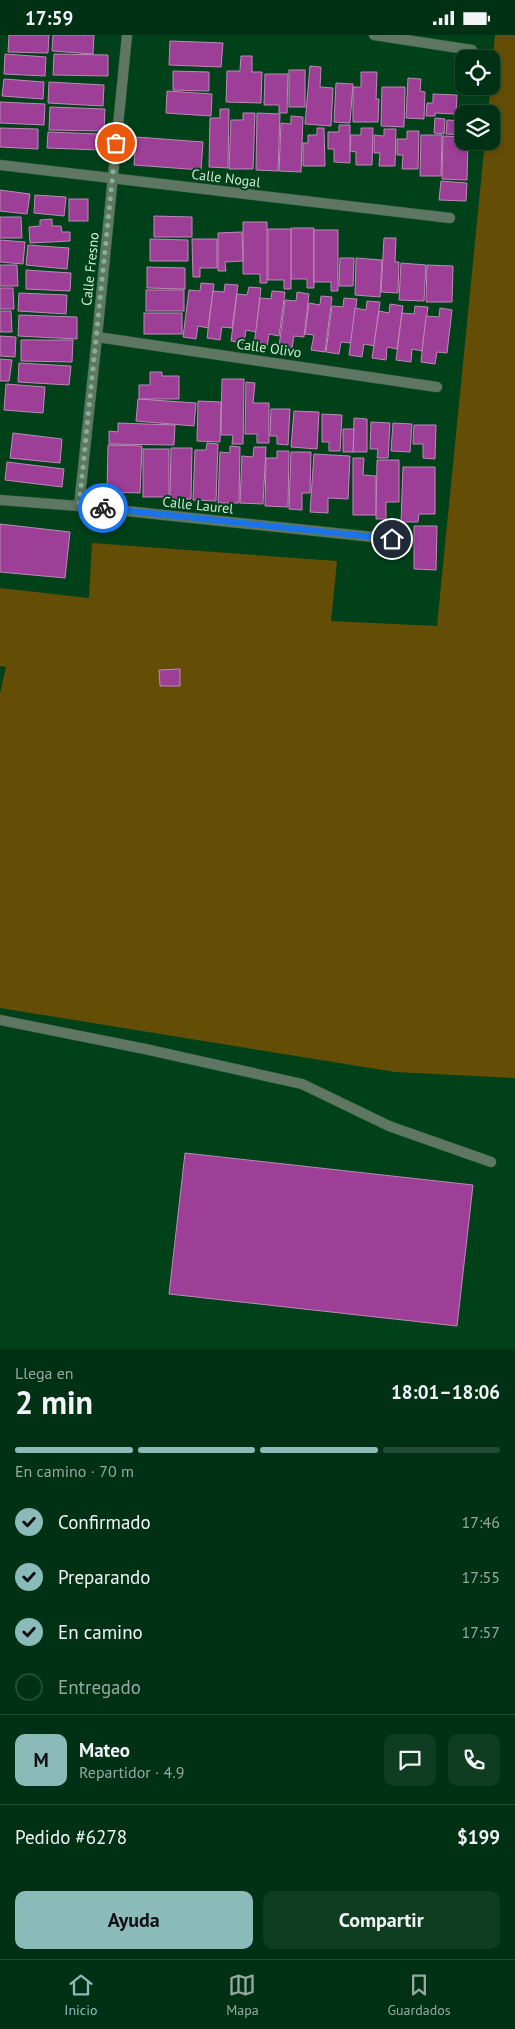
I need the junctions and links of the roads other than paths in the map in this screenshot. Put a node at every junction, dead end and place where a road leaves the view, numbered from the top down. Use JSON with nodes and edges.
{"nodes":[{"id":1,"x":127,"y":35,"type":"edge"},
{"id":2,"x":374,"y":35,"type":"edge"},
{"id":3,"x":472,"y":50,"type":"dead end"},
{"id":4,"x":0,"y":165,"type":"edge"},
{"id":5,"x":113,"y":179,"type":"junction"},
{"id":6,"x":450,"y":218,"type":"dead end"},
{"id":7,"x":97,"y":337,"type":"junction"},
{"id":8,"x":437,"y":387,"type":"dead end"},
{"id":9,"x":0,"y":500,"type":"edge"},
{"id":10,"x":79,"y":506,"type":"junction"},
{"id":11,"x":392,"y":539,"type":"dead end"},
{"id":12,"x":0,"y":1020,"type":"edge"},
{"id":13,"x":491,"y":1162,"type":"dead end"}],
"edges":[{"from":1,"to":5,"type":"street","name":"Calle Fresno"},
{"from":2,"to":3,"type":"street"},
{"from":4,"to":5,"type":"street","name":"Calle Nogal"},
{"from":5,"to":6,"type":"street","name":"Calle Nogal"},
{"from":5,"to":7,"type":"street","name":"Calle Fresno"},
{"from":7,"to":8,"type":"street","name":"Calle Olivo"},
{"from":7,"to":10,"type":"street","name":"Calle Fresno"},
{"from":9,"to":10,"type":"street","name":"Calle Laurel"},
{"from":10,"to":11,"type":"street","name":"Calle Laurel"},
{"from":12,"to":13,"type":"street"}]}
